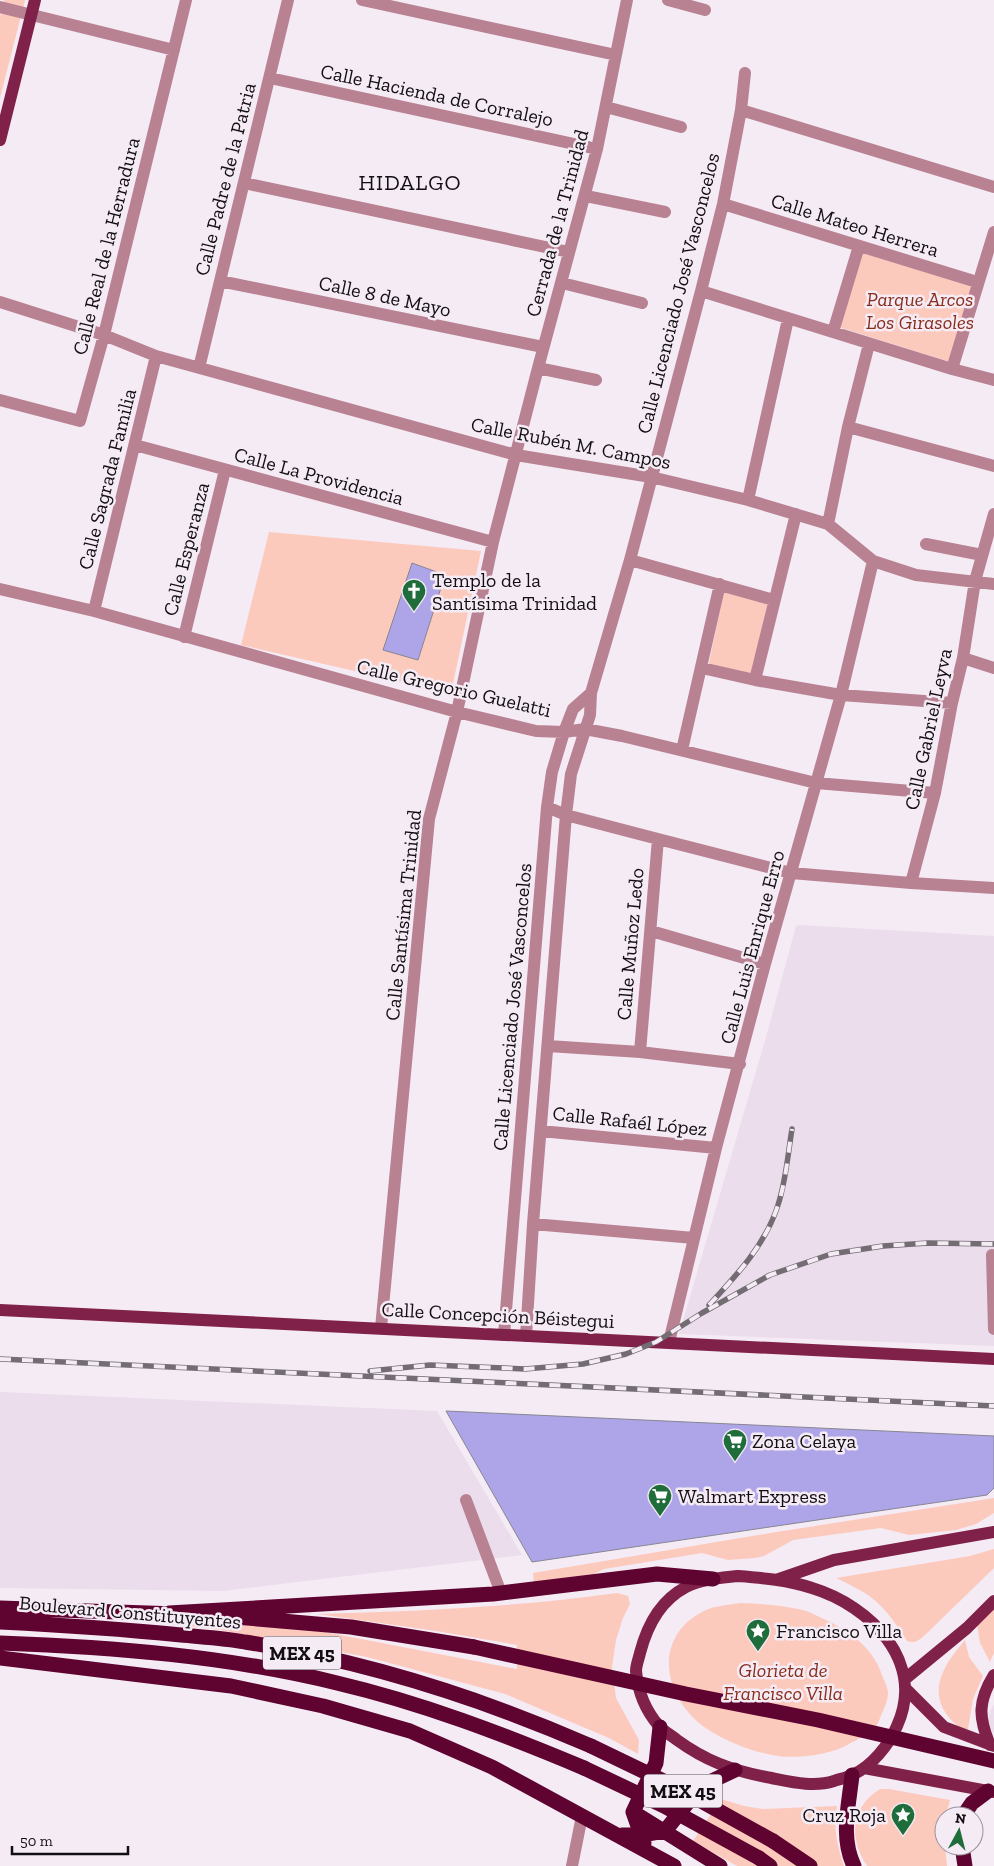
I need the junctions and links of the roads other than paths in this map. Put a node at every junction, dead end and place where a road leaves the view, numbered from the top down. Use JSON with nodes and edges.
{"nodes":[{"id":1,"x":35,"y":0,"type":"edge"},
{"id":2,"x":186,"y":0,"type":"edge"},
{"id":3,"x":288,"y":0,"type":"edge"},
{"id":4,"x":362,"y":0,"type":"edge"},
{"id":5,"x":627,"y":0,"type":"edge"},
{"id":6,"x":668,"y":0,"type":"edge"},
{"id":7,"x":0,"y":8,"type":"edge"},
{"id":8,"x":705,"y":10,"type":"dead end"},
{"id":9,"x":32,"y":15,"type":"junction"},
{"id":10,"x":174,"y":50,"type":"junction"},
{"id":11,"x":616,"y":55,"type":"junction"},
{"id":12,"x":745,"y":73,"type":"dead end"},
{"id":13,"x":270,"y":78,"type":"junction"},
{"id":14,"x":606,"y":107,"type":"junction"},
{"id":15,"x":741,"y":110,"type":"junction"},
{"id":16,"x":680,"y":127,"type":"dead end"},
{"id":17,"x":0,"y":140,"type":"edge"},
{"id":18,"x":598,"y":149,"type":"junction"},
{"id":19,"x":244,"y":183,"type":"junction"},
{"id":20,"x":994,"y":187,"type":"edge"},
{"id":21,"x":586,"y":196,"type":"junction"},
{"id":22,"x":723,"y":204,"type":"junction"},
{"id":23,"x":665,"y":212,"type":"dead end"},
{"id":24,"x":994,"y":232,"type":"edge"},
{"id":25,"x":859,"y":246,"type":"junction"},
{"id":26,"x":569,"y":252,"type":"junction"},
{"id":27,"x":220,"y":281,"type":"junction"},
{"id":28,"x":978,"y":282,"type":"junction"},
{"id":29,"x":562,"y":283,"type":"junction"},
{"id":30,"x":701,"y":291,"type":"junction"},
{"id":31,"x":0,"y":302,"type":"edge"},
{"id":32,"x":642,"y":302,"type":"dead end"},
{"id":33,"x":788,"y":319,"type":"junction"},
{"id":34,"x":833,"y":332,"type":"junction"},
{"id":35,"x":104,"y":335,"type":"junction"},
{"id":36,"x":869,"y":344,"type":"junction"},
{"id":37,"x":543,"y":347,"type":"junction"},
{"id":38,"x":156,"y":356,"type":"junction"},
{"id":39,"x":199,"y":368,"type":"junction"},
{"id":40,"x":538,"y":368,"type":"junction"},
{"id":41,"x":952,"y":369,"type":"junction"},
{"id":42,"x":596,"y":380,"type":"dead end"},
{"id":43,"x":994,"y":380,"type":"edge"},
{"id":44,"x":0,"y":400,"type":"edge"},
{"id":45,"x":848,"y":427,"type":"junction"},
{"id":46,"x":134,"y":445,"type":"junction"},
{"id":47,"x":516,"y":455,"type":"junction"},
{"id":48,"x":994,"y":466,"type":"edge"},
{"id":49,"x":225,"y":470,"type":"junction"},
{"id":50,"x":651,"y":477,"type":"junction"},
{"id":51,"x":748,"y":500,"type":"junction"},
{"id":52,"x":796,"y":514,"type":"junction"},
{"id":53,"x":994,"y":514,"type":"edge"},
{"id":54,"x":828,"y":524,"type":"junction"},
{"id":55,"x":493,"y":542,"type":"junction"},
{"id":56,"x":926,"y":544,"type":"dead end"},
{"id":57,"x":982,"y":555,"type":"junction"},
{"id":58,"x":630,"y":560,"type":"junction"},
{"id":59,"x":873,"y":561,"type":"junction"},
{"id":60,"x":974,"y":581,"type":"junction"},
{"id":61,"x":720,"y":584,"type":"junction"},
{"id":62,"x":994,"y":584,"type":"edge"},
{"id":63,"x":0,"y":589,"type":"edge"},
{"id":64,"x":774,"y":600,"type":"junction"},
{"id":65,"x":94,"y":611,"type":"junction"},
{"id":66,"x":184,"y":638,"type":"junction"},
{"id":67,"x":963,"y":658,"type":"junction"},
{"id":68,"x":702,"y":668,"type":"junction"},
{"id":69,"x":994,"y":668,"type":"edge"},
{"id":70,"x":755,"y":680,"type":"junction"},
{"id":71,"x":591,"y":693,"type":"junction"},
{"id":72,"x":841,"y":695,"type":"junction"},
{"id":73,"x":952,"y":703,"type":"junction"},
{"id":74,"x":457,"y":712,"type":"junction"},
{"id":75,"x":585,"y":729,"type":"junction"},
{"id":76,"x":564,"y":732,"type":"junction"},
{"id":77,"x":682,"y":750,"type":"junction"},
{"id":78,"x":816,"y":783,"type":"junction"},
{"id":79,"x":935,"y":793,"type":"junction"},
{"id":80,"x":547,"y":807,"type":"junction"},
{"id":81,"x":566,"y":815,"type":"junction"},
{"id":82,"x":658,"y":839,"type":"junction"},
{"id":83,"x":791,"y":873,"type":"junction"},
{"id":84,"x":911,"y":884,"type":"junction"},
{"id":85,"x":994,"y":888,"type":"edge"},
{"id":86,"x":651,"y":931,"type":"junction"},
{"id":87,"x":765,"y":964,"type":"junction"},
{"id":88,"x":548,"y":1046,"type":"junction"},
{"id":89,"x":640,"y":1052,"type":"junction"},
{"id":90,"x":740,"y":1064,"type":"junction"},
{"id":91,"x":541,"y":1131,"type":"junction"},
{"id":92,"x":716,"y":1148,"type":"junction"},
{"id":93,"x":533,"y":1224,"type":"junction"},
{"id":94,"x":694,"y":1238,"type":"junction"},
{"id":95,"x":992,"y":1255,"type":"dead end"},
{"id":96,"x":0,"y":1310,"type":"edge"},
{"id":97,"x":381,"y":1328,"type":"junction"},
{"id":98,"x":994,"y":1329,"type":"edge"},
{"id":99,"x":504,"y":1335,"type":"junction"},
{"id":100,"x":526,"y":1336,"type":"junction"},
{"id":101,"x":669,"y":1342,"type":"junction"},
{"id":102,"x":994,"y":1359,"type":"edge"},
{"id":103,"x":466,"y":1500,"type":"dead end"},
{"id":104,"x":994,"y":1532,"type":"edge"},
{"id":105,"x":713,"y":1579,"type":"junction"},
{"id":106,"x":779,"y":1579,"type":"junction"},
{"id":107,"x":502,"y":1593,"type":"junction"},
{"id":108,"x":994,"y":1601,"type":"edge"},
{"id":109,"x":0,"y":1608,"type":"edge"},
{"id":110,"x":169,"y":1614,"type":"junction"},
{"id":111,"x":0,"y":1622,"type":"edge"},
{"id":112,"x":0,"y":1643,"type":"edge"},
{"id":113,"x":0,"y":1658,"type":"edge"},
{"id":114,"x":994,"y":1675,"type":"edge"},
{"id":115,"x":906,"y":1684,"type":"junction"},
{"id":116,"x":660,"y":1727,"type":"junction"},
{"id":117,"x":992,"y":1746,"type":"edge"},
{"id":118,"x":994,"y":1761,"type":"edge"},
{"id":119,"x":735,"y":1770,"type":"junction"},
{"id":120,"x":858,"y":1771,"type":"junction"},
{"id":121,"x":991,"y":1791,"type":"edge"},
{"id":122,"x":970,"y":1806,"type":"edge"},
{"id":123,"x":633,"y":1812,"type":"junction"},
{"id":124,"x":582,"y":1816,"type":"junction"},
{"id":125,"x":664,"y":1831,"type":"junction"},
{"id":126,"x":618,"y":1835,"type":"junction"},
{"id":127,"x":640,"y":1835,"type":"junction"},
{"id":128,"x":648,"y":1850,"type":"junction"},
{"id":129,"x":765,"y":1862,"type":"edge"},
{"id":130,"x":572,"y":1866,"type":"edge"},
{"id":131,"x":674,"y":1866,"type":"edge"},
{"id":132,"x":720,"y":1866,"type":"edge"},
{"id":133,"x":810,"y":1866,"type":"edge"},
{"id":134,"x":854,"y":1866,"type":"edge"}],
"edges":[{"from":1,"to":9,"type":"main road"},
{"from":2,"to":10,"type":"street","name":"Calle Real de la Herradura"},
{"from":3,"to":13,"type":"street","name":"Calle Padre de la Patria"},
{"from":4,"to":11,"type":"street"},
{"from":5,"to":11,"type":"street","name":"Cerrada de la Trinidad"},
{"from":6,"to":8,"type":"street"},
{"from":7,"to":9,"type":"street"},
{"from":9,"to":10,"type":"street"},
{"from":9,"to":17,"type":"main road"},
{"from":10,"to":35,"type":"street","name":"Calle Real de la Herradura"},
{"from":11,"to":14,"type":"street","name":"Cerrada de la Trinidad"},
{"from":12,"to":15,"type":"street","name":"Calle Licenciado José Vasconcelos"},
{"from":13,"to":18,"type":"street","name":"Calle Hacienda de Corralejo"},
{"from":13,"to":19,"type":"street","name":"Calle Padre de la Patria"},
{"from":14,"to":16,"type":"street"},
{"from":14,"to":18,"type":"street","name":"Cerrada de la Trinidad"},
{"from":15,"to":20,"type":"street"},
{"from":15,"to":22,"type":"street","name":"Calle Licenciado José Vasconcelos"},
{"from":18,"to":21,"type":"street","name":"Cerrada de la Trinidad"},
{"from":19,"to":26,"type":"street"},
{"from":19,"to":27,"type":"street","name":"Calle Padre de la Patria"},
{"from":21,"to":23,"type":"street"},
{"from":21,"to":26,"type":"street","name":"Cerrada de la Trinidad"},
{"from":22,"to":25,"type":"street","name":"Calle Mateo Herrera"},
{"from":22,"to":30,"type":"street","name":"Calle Licenciado José Vasconcelos"},
{"from":24,"to":28,"type":"street"},
{"from":25,"to":28,"type":"street","name":"Calle Mateo Herrera"},
{"from":25,"to":34,"type":"street"},
{"from":26,"to":29,"type":"street","name":"Cerrada de la Trinidad"},
{"from":27,"to":37,"type":"street","name":"Calle 8 de Mayo"},
{"from":27,"to":39,"type":"street","name":"Calle Padre de la Patria"},
{"from":28,"to":41,"type":"street"},
{"from":29,"to":32,"type":"street"},
{"from":29,"to":37,"type":"street","name":"Cerrada de la Trinidad"},
{"from":30,"to":33,"type":"street"},
{"from":30,"to":50,"type":"street","name":"Calle Licenciado José Vasconcelos"},
{"from":31,"to":35,"type":"street","name":"Calle Rubén M. Campos"},
{"from":33,"to":34,"type":"street"},
{"from":33,"to":51,"type":"street"},
{"from":34,"to":36,"type":"street"},
{"from":35,"to":38,"type":"street","name":"Calle Rubén M. Campos"},
{"from":35,"to":44,"type":"street","name":"Calle Real de la Herradura"},
{"from":36,"to":41,"type":"street"},
{"from":36,"to":45,"type":"street"},
{"from":37,"to":40,"type":"street","name":"Cerrada de la Trinidad"},
{"from":38,"to":39,"type":"street","name":"Calle Rubén M. Campos"},
{"from":38,"to":46,"type":"street","name":"Calle Sagrada Familia"},
{"from":39,"to":47,"type":"street","name":"Calle Rubén M. Campos"},
{"from":40,"to":42,"type":"street"},
{"from":40,"to":47,"type":"street","name":"Cerrada de la Trinidad"},
{"from":41,"to":43,"type":"street"},
{"from":45,"to":48,"type":"street"},
{"from":45,"to":54,"type":"street"},
{"from":46,"to":49,"type":"street","name":"Calle La Providencia"},
{"from":46,"to":65,"type":"street","name":"Calle Sagrada Familia"},
{"from":47,"to":50,"type":"street","name":"Calle Rubén M. Campos"},
{"from":47,"to":55,"type":"street","name":"Calle Santísima Trinidad"},
{"from":49,"to":55,"type":"street","name":"Calle La Providencia"},
{"from":49,"to":66,"type":"street","name":"Calle Esperanza"},
{"from":50,"to":51,"type":"street","name":"Calle Rubén M. Campos"},
{"from":50,"to":58,"type":"street","name":"Calle Licenciado José Vasconcelos"},
{"from":51,"to":52,"type":"street","name":"Calle Rubén M. Campos"},
{"from":52,"to":54,"type":"street","name":"Calle Rubén M. Campos"},
{"from":52,"to":64,"type":"street"},
{"from":53,"to":57,"type":"street","name":"Calle Gabriel Leyva"},
{"from":54,"to":59,"type":"street","name":"Calle Rubén M. Campos"},
{"from":55,"to":74,"type":"street","name":"Calle Santísima Trinidad"},
{"from":56,"to":57,"type":"street"},
{"from":57,"to":60,"type":"street","name":"Calle Gabriel Leyva"},
{"from":58,"to":61,"type":"street"},
{"from":58,"to":71,"type":"street","name":"Calle Licenciado José Vasconcelos"},
{"from":59,"to":60,"type":"street","name":"Calle Rubén M. Campos"},
{"from":59,"to":72,"type":"street","name":"Calle Luis Enrique Erro"},
{"from":60,"to":62,"type":"street","name":"Calle Rubén M. Campos"},
{"from":60,"to":67,"type":"street","name":"Calle Gabriel Leyva"},
{"from":61,"to":64,"type":"street"},
{"from":61,"to":68,"type":"street"},
{"from":63,"to":65,"type":"street","name":"Calle Gregorio Guelatti"},
{"from":64,"to":70,"type":"street"},
{"from":65,"to":66,"type":"street","name":"Calle Gregorio Guelatti"},
{"from":66,"to":74,"type":"street","name":"Calle Gregorio Guelatti"},
{"from":67,"to":69,"type":"street"},
{"from":67,"to":73,"type":"street","name":"Calle Gabriel Leyva"},
{"from":68,"to":70,"type":"street"},
{"from":68,"to":77,"type":"street"},
{"from":70,"to":72,"type":"street"},
{"from":71,"to":75,"type":"street","name":"Calle Licenciado José Vasconcelos"},
{"from":71,"to":76,"type":"street","name":"Calle Licenciado José Vasconcelos"},
{"from":72,"to":73,"type":"street"},
{"from":72,"to":78,"type":"street","name":"Calle Luis Enrique Erro"},
{"from":73,"to":79,"type":"street","name":"Calle Gabriel Leyva"},
{"from":74,"to":76,"type":"street","name":"Calle Gregorio Guelatti"},
{"from":74,"to":97,"type":"street","name":"Calle Santísima Trinidad"},
{"from":75,"to":76,"type":"street","name":"Calle Gregorio Guelatti"},
{"from":75,"to":77,"type":"street","name":"Calle Gregorio Guelatti"},
{"from":75,"to":81,"type":"street","name":"Calle Licenciado José Vasconcelos"},
{"from":76,"to":80,"type":"street","name":"Calle Licenciado José Vasconcelos"},
{"from":77,"to":78,"type":"street","name":"Calle Gregorio Guelatti"},
{"from":78,"to":79,"type":"street","name":"Calle Gregorio Guelatti"},
{"from":78,"to":83,"type":"street","name":"Calle Luis Enrique Erro"},
{"from":79,"to":84,"type":"street","name":"Calle Gabriel Leyva"},
{"from":80,"to":81,"type":"street"},
{"from":80,"to":99,"type":"street","name":"Calle Licenciado José Vasconcelos"},
{"from":81,"to":82,"type":"street"},
{"from":81,"to":88,"type":"street","name":"Calle Licenciado José Vasconcelos"},
{"from":82,"to":83,"type":"street"},
{"from":82,"to":86,"type":"street","name":"Calle Muñoz Ledo"},
{"from":83,"to":84,"type":"street"},
{"from":83,"to":87,"type":"street","name":"Calle Luis Enrique Erro"},
{"from":84,"to":85,"type":"street"},
{"from":86,"to":87,"type":"street"},
{"from":86,"to":89,"type":"street","name":"Calle Muñoz Ledo"},
{"from":87,"to":90,"type":"street","name":"Calle Luis Enrique Erro"},
{"from":88,"to":89,"type":"street"},
{"from":88,"to":91,"type":"street","name":"Calle Licenciado José Vasconcelos"},
{"from":89,"to":90,"type":"street"},
{"from":90,"to":92,"type":"street","name":"Calle Luis Enrique Erro"},
{"from":91,"to":92,"type":"street","name":"Calle Rafaél López"},
{"from":91,"to":93,"type":"street","name":"Calle Licenciado José Vasconcelos"},
{"from":92,"to":94,"type":"street","name":"Calle Luis Enrique Erro"},
{"from":93,"to":94,"type":"street"},
{"from":93,"to":100,"type":"street","name":"Calle Licenciado José Vasconcelos"},
{"from":94,"to":101,"type":"street","name":"Calle Luis Enrique Erro"},
{"from":95,"to":98,"type":"street"},
{"from":96,"to":97,"type":"main road","name":"Calle Concepción Béistegui"},
{"from":97,"to":99,"type":"main road","name":"Calle Concepción Béistegui"},
{"from":99,"to":100,"type":"main road","name":"Calle Concepción Béistegui"},
{"from":100,"to":101,"type":"main road","name":"Calle Concepción Béistegui"},
{"from":101,"to":102,"type":"main road","name":"Calle Concepción Béistegui"},
{"from":103,"to":107,"type":"street"},
{"from":104,"to":106,"type":"main road"},
{"from":105,"to":106,"type":"main road"},
{"from":105,"to":107,"type":"highway"},
{"from":105,"to":116,"type":"main road"},
{"from":106,"to":115,"type":"main road"},
{"from":107,"to":110,"type":"highway"},
{"from":108,"to":115,"type":"main road"},
{"from":109,"to":110,"type":"highway"},
{"from":110,"to":118,"type":"highway","bridge":true},
{"from":111,"to":133,"type":"highway","name":"Boulevard Constituyentes","number":"MEX 45","bridge":true},
{"from":112,"to":129,"type":"highway","name":"Boulevard Constituyentes","number":"MEX 45","bridge":true},
{"from":113,"to":124,"type":"highway"},
{"from":114,"to":117,"type":"main road"},
{"from":115,"to":117,"type":"main road"},
{"from":115,"to":120,"type":"main road"},
{"from":116,"to":119,"type":"main road"},
{"from":116,"to":123,"type":"highway"},
{"from":119,"to":120,"type":"main road"},
{"from":119,"to":125,"type":"highway"},
{"from":120,"to":121,"type":"main road"},
{"from":120,"to":134,"type":"highway"},
{"from":121,"to":122,"type":"highway"},
{"from":123,"to":125,"type":"highway"},
{"from":123,"to":127,"type":"highway"},
{"from":124,"to":126,"type":"highway"},
{"from":124,"to":130,"type":"street"},
{"from":125,"to":127,"type":"highway"},
{"from":125,"to":132,"type":"highway"},
{"from":126,"to":127,"type":"highway"},
{"from":126,"to":128,"type":"highway"},
{"from":127,"to":128,"type":"highway"},
{"from":128,"to":131,"type":"highway"}]}
